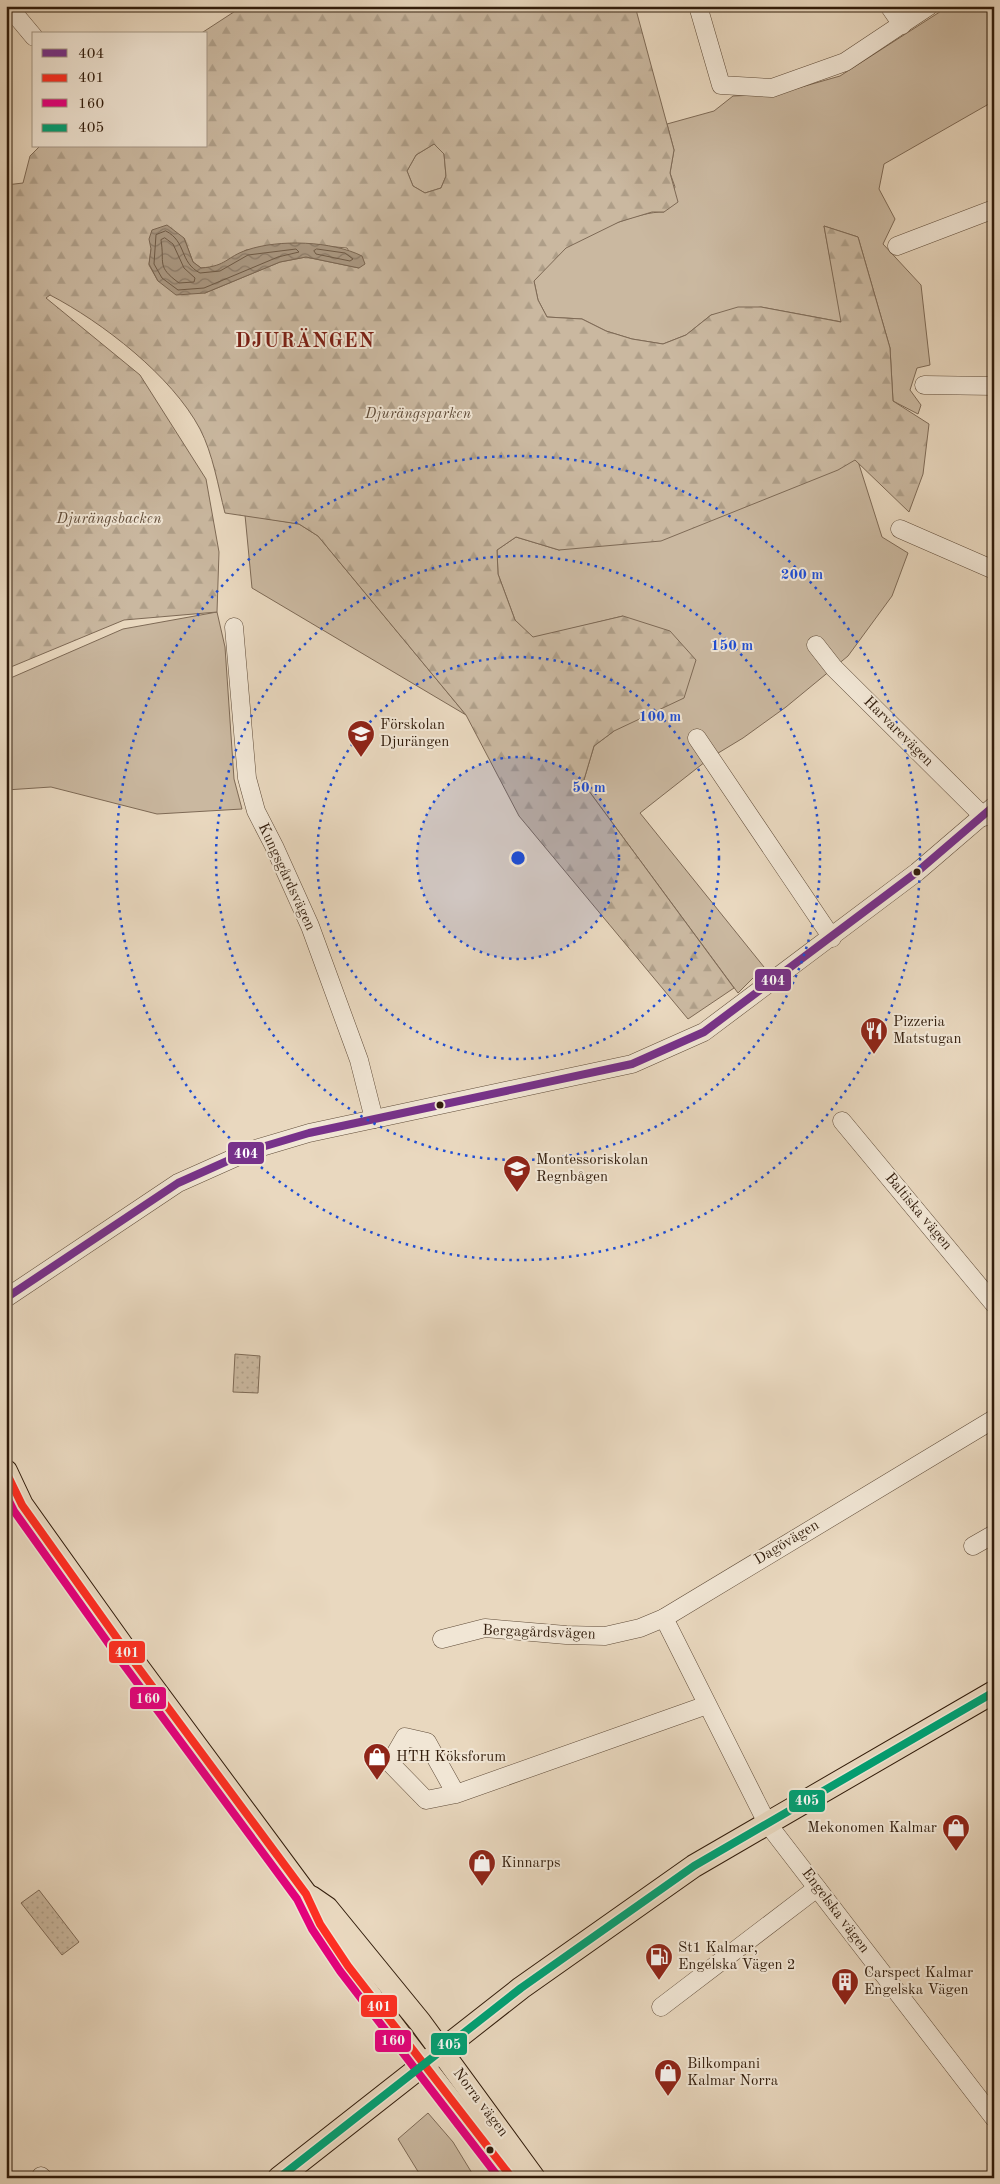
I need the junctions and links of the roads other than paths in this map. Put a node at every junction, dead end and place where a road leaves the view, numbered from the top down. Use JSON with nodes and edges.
{"nodes":[{"id":1,"x":8,"y":6,"type":"edge"},
{"id":2,"x":698,"y":6,"type":"edge"},
{"id":3,"x":889,"y":6,"type":"edge"},
{"id":4,"x":929,"y":6,"type":"edge"},
{"id":5,"x":902,"y":25,"type":"junction"},
{"id":6,"x":32,"y":35,"type":"edge"},
{"id":7,"x":994,"y":209,"type":"edge"},
{"id":8,"x":897,"y":246,"type":"dead end"},
{"id":9,"x":924,"y":385,"type":"dead end"},
{"id":10,"x":994,"y":386,"type":"edge"},
{"id":11,"x":900,"y":529,"type":"dead end"},
{"id":12,"x":994,"y":570,"type":"edge"},
{"id":13,"x":234,"y":627,"type":"dead end"},
{"id":14,"x":816,"y":645,"type":"dead end"},
{"id":15,"x":697,"y":738,"type":"dead end"},
{"id":16,"x":989,"y":811,"type":"edge"},
{"id":17,"x":832,"y":938,"type":"junction"},
{"id":18,"x":374,"y":1119,"type":"junction"},
{"id":19,"x":842,"y":1121,"type":"dead end"},
{"id":20,"x":6,"y":1298,"type":"edge"},
{"id":21,"x":994,"y":1304,"type":"edge"},
{"id":22,"x":994,"y":1419,"type":"edge"},
{"id":23,"x":6,"y":1471,"type":"edge"},
{"id":24,"x":14,"y":1499,"type":"edge"},
{"id":25,"x":994,"y":1534,"type":"edge"},
{"id":26,"x":974,"y":1546,"type":"dead end"},
{"id":27,"x":664,"y":1618,"type":"junction"},
{"id":28,"x":442,"y":1639,"type":"dead end"},
{"id":29,"x":994,"y":1692,"type":"edge"},
{"id":30,"x":706,"y":1705,"type":"junction"},
{"id":31,"x":456,"y":1794,"type":"dead end"},
{"id":32,"x":767,"y":1823,"type":"junction"},
{"id":33,"x":817,"y":1888,"type":"junction"},
{"id":34,"x":306,"y":1894,"type":"junction"},
{"id":35,"x":661,"y":2007,"type":"dead end"},
{"id":36,"x":440,"y":2050,"type":"junction"},
{"id":37,"x":422,"y":2064,"type":"junction"},
{"id":38,"x":994,"y":2118,"type":"edge"},
{"id":39,"x":279,"y":2178,"type":"edge"},
{"id":40,"x":512,"y":2178,"type":"edge"},
{"id":41,"x":534,"y":2178,"type":"edge"}],
"edges":[{"from":1,"to":6,"type":"street"},
{"from":2,"to":5,"type":"street"},
{"from":3,"to":5,"type":"street"},
{"from":4,"to":5,"type":"street"},
{"from":7,"to":8,"type":"street"},
{"from":9,"to":10,"type":"street"},
{"from":11,"to":12,"type":"street"},
{"from":13,"to":18,"type":"street","name":"Kungsgårdsvägen"},
{"from":14,"to":16,"type":"street","name":"Harvarevägen"},
{"from":15,"to":17,"type":"street"},
{"from":16,"to":17,"type":"street"},
{"from":17,"to":18,"type":"street"},
{"from":18,"to":20,"type":"street"},
{"from":19,"to":21,"type":"street","name":"Baltiska vägen"},
{"from":22,"to":27,"type":"street","name":"Dagövägen"},
{"from":23,"to":24,"type":"main road","name":"Norra vägen"},
{"from":24,"to":34,"type":"main road","name":"Norra vägen"},
{"from":25,"to":26,"type":"street"},
{"from":27,"to":28,"type":"street","name":"Bergagårdsvägen"},
{"from":27,"to":30,"type":"street"},
{"from":29,"to":32,"type":"main road"},
{"from":30,"to":31,"type":"street"},
{"from":30,"to":32,"type":"street"},
{"from":32,"to":33,"type":"street","name":"Engelska vägen"},
{"from":32,"to":36,"type":"main road"},
{"from":33,"to":35,"type":"street"},
{"from":33,"to":38,"type":"street","name":"Engelska vägen"},
{"from":34,"to":36,"type":"main road","name":"Norra vägen"},
{"from":34,"to":37,"type":"main road","name":"Norra vägen"},
{"from":36,"to":37,"type":"main road"},
{"from":36,"to":41,"type":"main road","name":"Norra vägen"},
{"from":37,"to":39,"type":"main road"},
{"from":37,"to":40,"type":"main road","name":"Norra vägen"}]}
